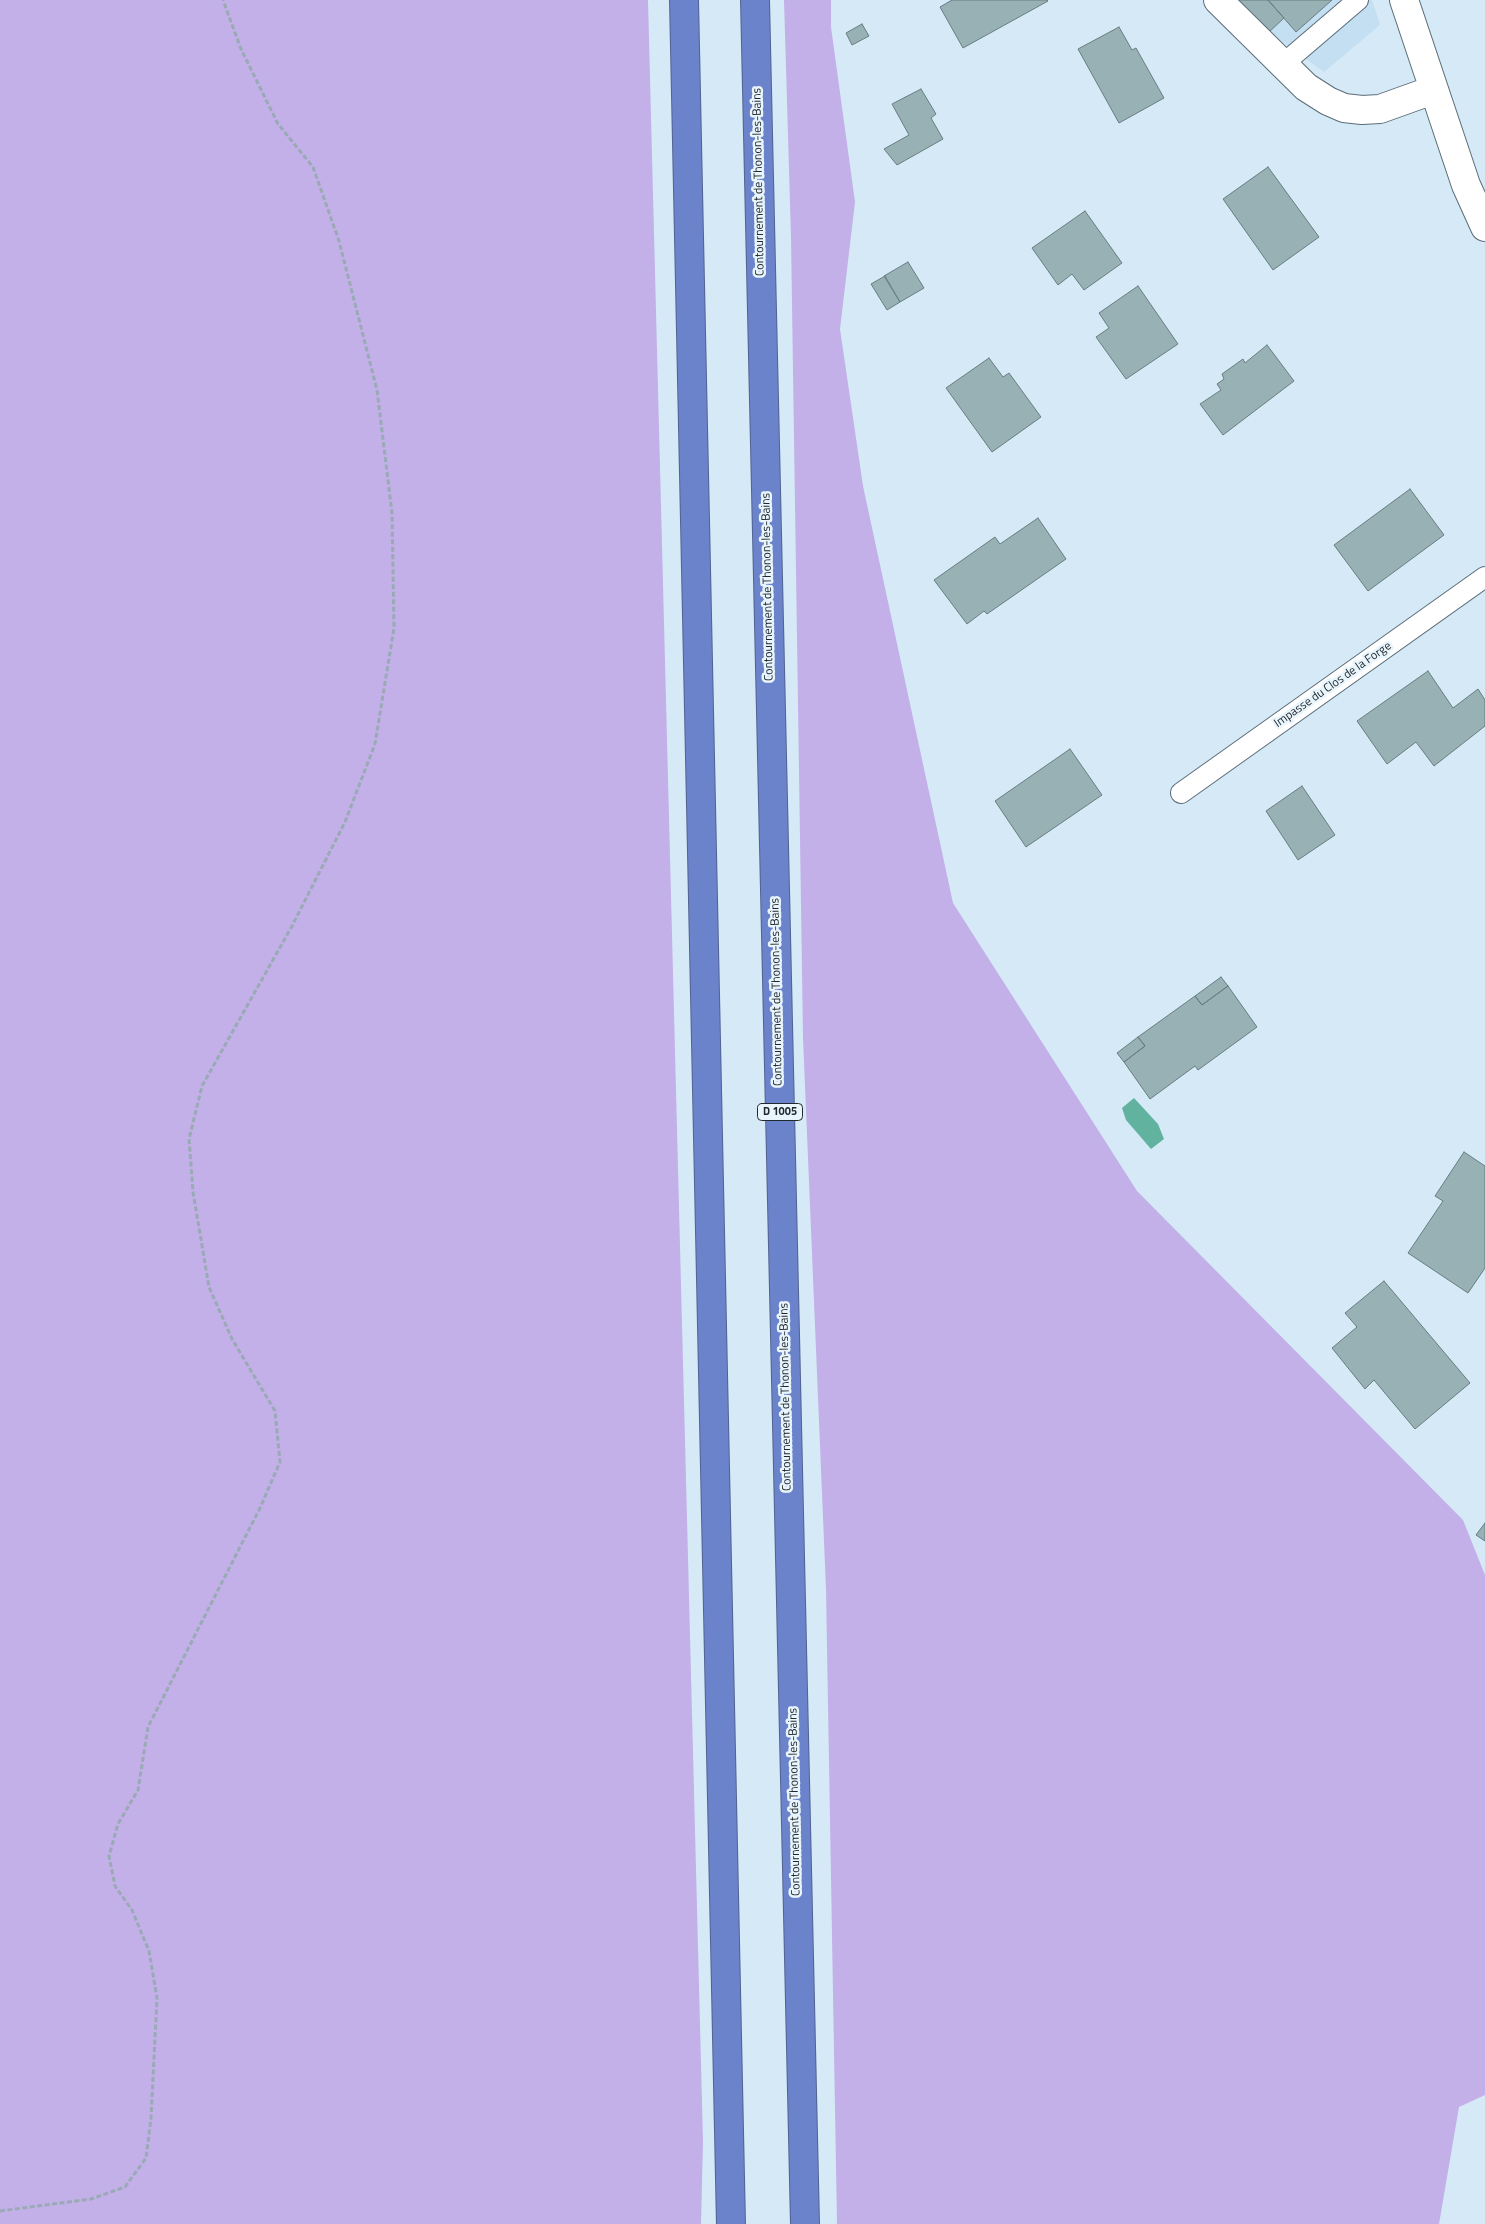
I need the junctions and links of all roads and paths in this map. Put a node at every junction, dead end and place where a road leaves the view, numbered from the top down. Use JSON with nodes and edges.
{"nodes":[{"id":1,"x":223,"y":0,"type":"edge"},
{"id":2,"x":684,"y":0,"type":"edge"},
{"id":3,"x":755,"y":0,"type":"edge"},
{"id":4,"x":1218,"y":0,"type":"edge"},
{"id":5,"x":1358,"y":0,"type":"edge"},
{"id":6,"x":1404,"y":0,"type":"edge"},
{"id":7,"x":1282,"y":65,"type":"junction"},
{"id":8,"x":1433,"y":90,"type":"junction"},
{"id":9,"x":1485,"y":227,"type":"edge"},
{"id":10,"x":1485,"y":577,"type":"edge"},
{"id":11,"x":1181,"y":793,"type":"dead end"},
{"id":12,"x":0,"y":2211,"type":"edge"},
{"id":13,"x":731,"y":2224,"type":"edge"},
{"id":14,"x":805,"y":2224,"type":"edge"}],
"edges":[{"from":1,"to":12,"type":"path"},
{"from":2,"to":13,"type":"highway"},
{"from":3,"to":14,"type":"highway","name":"Contournement de Thonon-les-Bains","number":"D 1005"},
{"from":4,"to":7,"type":"street"},
{"from":5,"to":7,"type":"lane"},
{"from":6,"to":8,"type":"street"},
{"from":7,"to":8,"type":"street"},
{"from":8,"to":9,"type":"street"},
{"from":10,"to":11,"type":"lane","name":"Impasse du Clos de la Forge"}]}
